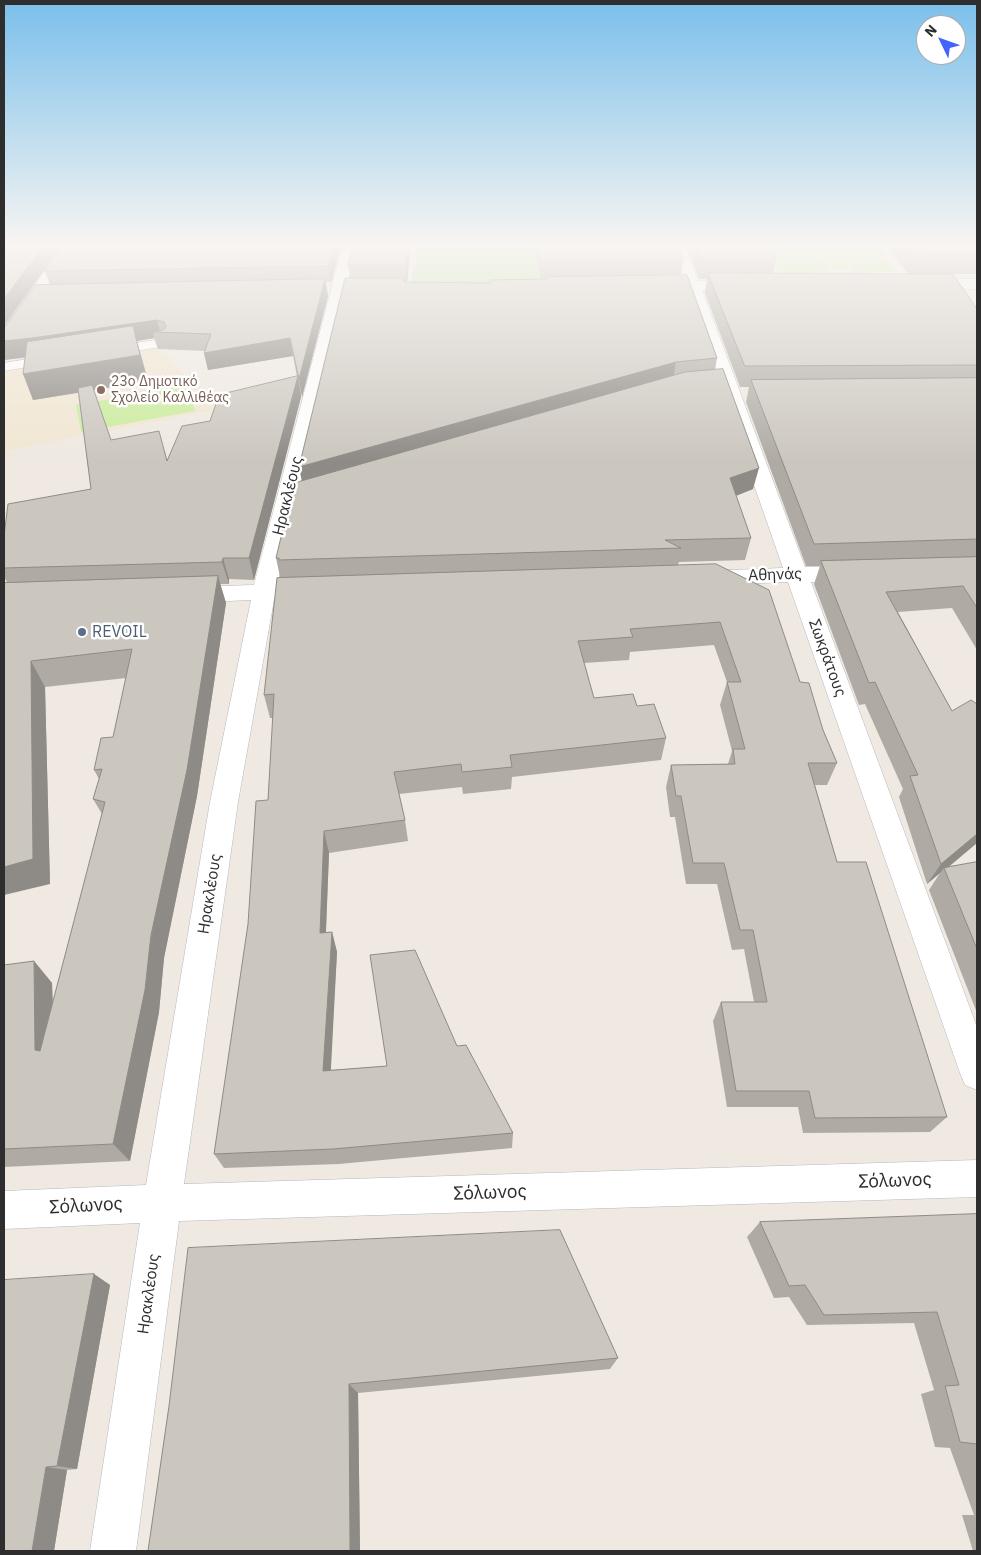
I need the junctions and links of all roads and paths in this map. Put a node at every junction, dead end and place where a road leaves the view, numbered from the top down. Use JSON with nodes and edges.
{"nodes":[{"id":1,"x":20,"y":317,"type":"edge"},
{"id":2,"x":333,"y":317,"type":"edge"},
{"id":3,"x":704,"y":317,"type":"edge"},
{"id":4,"x":4,"y":340,"type":"edge"},
{"id":5,"x":162,"y":343,"type":"edge"},
{"id":6,"x":97,"y":353,"type":"edge"},
{"id":7,"x":69,"y":357,"type":"edge"},
{"id":8,"x":4,"y":367,"type":"edge"},
{"id":9,"x":873,"y":573,"type":"edge"},
{"id":10,"x":797,"y":575,"type":"junction"},
{"id":11,"x":688,"y":578,"type":"edge"},
{"id":12,"x":303,"y":592,"type":"edge"},
{"id":13,"x":264,"y":593,"type":"junction"},
{"id":14,"x":166,"y":595,"type":"edge"},
{"id":15,"x":977,"y":1073,"type":"edge"},
{"id":16,"x":977,"y":1179,"type":"edge"},
{"id":17,"x":162,"y":1203,"type":"junction"},
{"id":18,"x":4,"y":1210,"type":"edge"},
{"id":19,"x":113,"y":1551,"type":"edge"}],
"edges":[{"from":1,"to":4,"type":"street"},
{"from":2,"to":13,"type":"street","name":"Ηρακλέους"},
{"from":3,"to":10,"type":"street","name":"Σωκράτους"},
{"from":5,"to":6,"type":"street"},
{"from":7,"to":8,"type":"street"},
{"from":9,"to":10,"type":"street","name":"Αθηνάς"},
{"from":10,"to":11,"type":"street","name":"Αθηνάς"},
{"from":10,"to":15,"type":"street","name":"Σωκράτους"},
{"from":12,"to":13,"type":"street"},
{"from":13,"to":14,"type":"street"},
{"from":13,"to":17,"type":"street","name":"Ηρακλέους"},
{"from":16,"to":17,"type":"street","name":"Σόλωνος"},
{"from":17,"to":18,"type":"street","name":"Σόλωνος"},
{"from":17,"to":19,"type":"street","name":"Ηρακλέους"}]}
